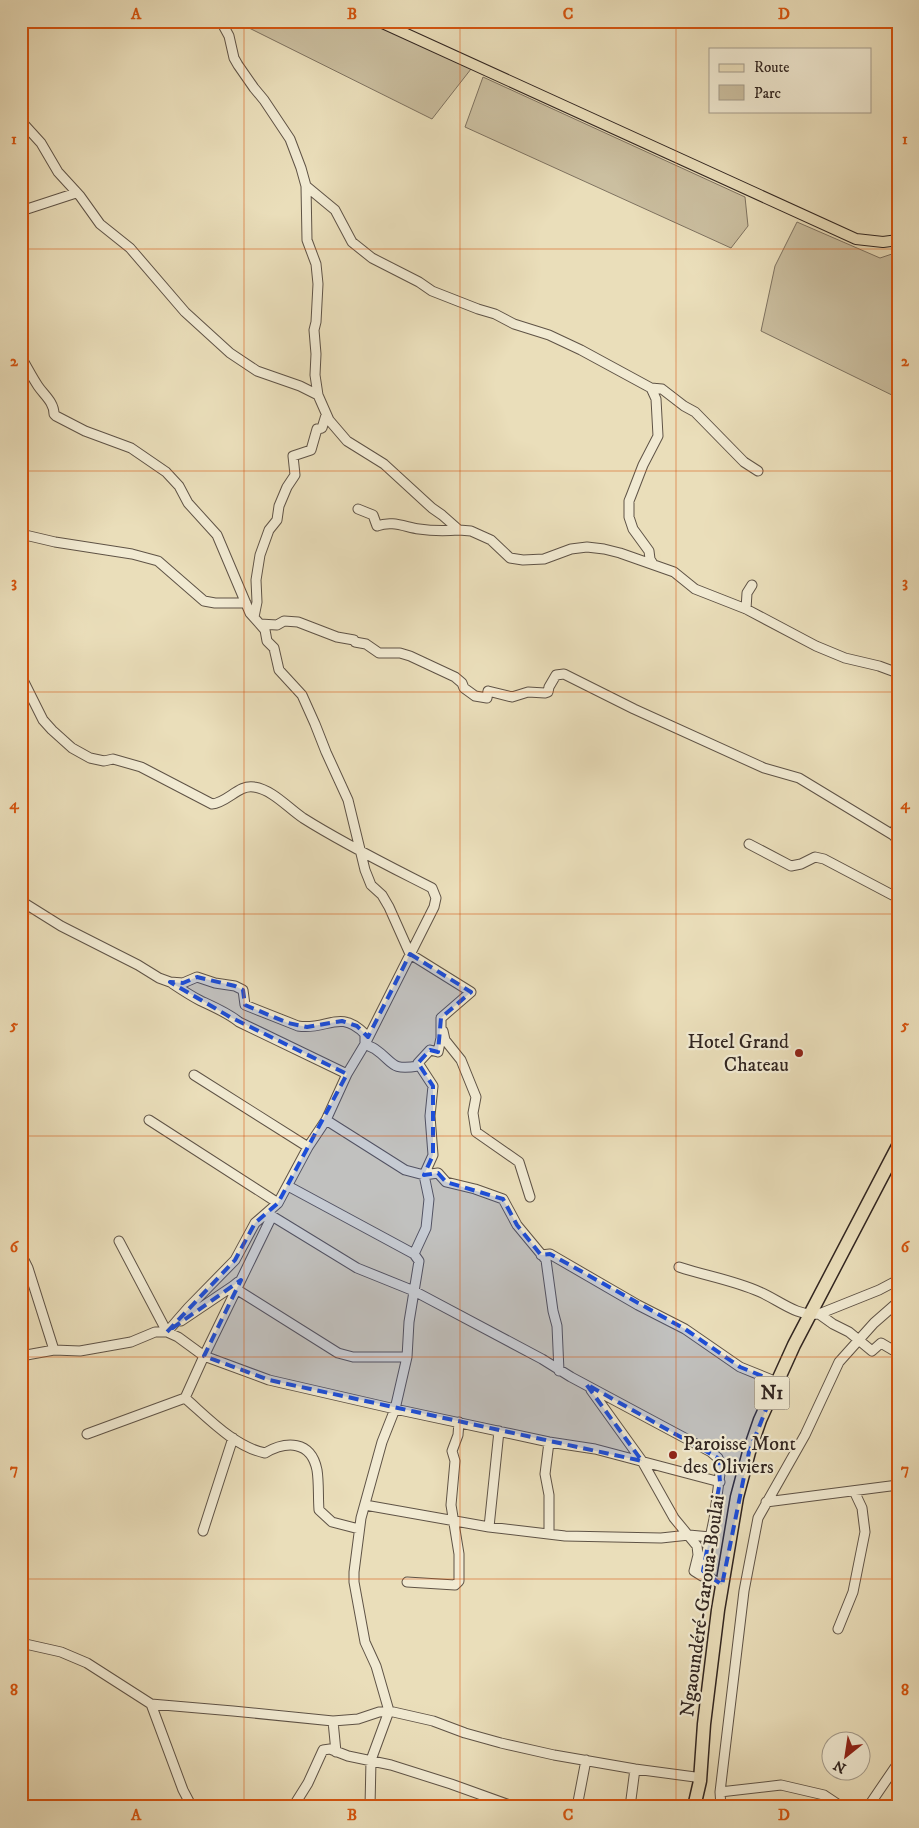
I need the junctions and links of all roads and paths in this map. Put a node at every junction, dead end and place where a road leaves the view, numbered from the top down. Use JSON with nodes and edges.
{"nodes":[{"id":1,"x":217,"y":21,"type":"edge"},
{"id":2,"x":378,"y":21,"type":"edge"},
{"id":3,"x":21,"y":122,"type":"edge"},
{"id":4,"x":306,"y":186,"type":"junction"},
{"id":5,"x":76,"y":193,"type":"junction"},
{"id":6,"x":21,"y":211,"type":"edge"},
{"id":7,"x":898,"y":240,"type":"edge"},
{"id":8,"x":21,"y":357,"type":"edge"},
{"id":9,"x":651,"y":388,"type":"junction"},
{"id":10,"x":318,"y":395,"type":"junction"},
{"id":11,"x":326,"y":415,"type":"junction"},
{"id":12,"x":758,"y":471,"type":"dead end"},
{"id":13,"x":358,"y":509,"type":"dead end"},
{"id":14,"x":458,"y":530,"type":"junction"},
{"id":15,"x":21,"y":534,"type":"edge"},
{"id":16,"x":653,"y":564,"type":"junction"},
{"id":17,"x":752,"y":585,"type":"dead end"},
{"id":18,"x":246,"y":603,"type":"junction"},
{"id":19,"x":746,"y":609,"type":"junction"},
{"id":20,"x":257,"y":620,"type":"junction"},
{"id":21,"x":898,"y":673,"type":"edge"},
{"id":22,"x":21,"y":676,"type":"edge"},
{"id":23,"x":898,"y":823,"type":"edge"},
{"id":24,"x":895,"y":837,"type":"edge"},
{"id":25,"x":748,"y":844,"type":"dead end"},
{"id":26,"x":361,"y":851,"type":"junction"},
{"id":27,"x":898,"y":898,"type":"edge"},
{"id":28,"x":21,"y":901,"type":"edge"},
{"id":29,"x":410,"y":954,"type":"junction"},
{"id":30,"x":170,"y":982,"type":"junction"},
{"id":31,"x":442,"y":1024,"type":"junction"},
{"id":32,"x":365,"y":1044,"type":"junction"},
{"id":33,"x":418,"y":1063,"type":"junction"},
{"id":34,"x":347,"y":1074,"type":"junction"},
{"id":35,"x":194,"y":1075,"type":"dead end"},
{"id":36,"x":149,"y":1120,"type":"dead end"},
{"id":37,"x":326,"y":1120,"type":"junction"},
{"id":38,"x":898,"y":1146,"type":"edge"},
{"id":39,"x":308,"y":1147,"type":"junction"},
{"id":40,"x":895,"y":1160,"type":"edge"},
{"id":41,"x":424,"y":1175,"type":"junction"},
{"id":42,"x":288,"y":1186,"type":"junction"},
{"id":43,"x":530,"y":1197,"type":"dead end"},
{"id":44,"x":278,"y":1203,"type":"junction"},
{"id":45,"x":119,"y":1241,"type":"dead end"},
{"id":46,"x":21,"y":1254,"type":"edge"},
{"id":47,"x":414,"y":1254,"type":"junction"},
{"id":48,"x":542,"y":1255,"type":"junction"},
{"id":49,"x":679,"y":1267,"type":"dead end"},
{"id":50,"x":242,"y":1276,"type":"junction"},
{"id":51,"x":898,"y":1280,"type":"edge"},
{"id":52,"x":236,"y":1289,"type":"junction"},
{"id":53,"x":414,"y":1291,"type":"junction"},
{"id":54,"x":898,"y":1302,"type":"edge"},
{"id":55,"x":814,"y":1315,"type":"junction"},
{"id":56,"x":167,"y":1332,"type":"junction"},
{"id":57,"x":859,"y":1341,"type":"junction"},
{"id":58,"x":54,"y":1350,"type":"junction"},
{"id":59,"x":898,"y":1353,"type":"edge"},
{"id":60,"x":21,"y":1356,"type":"edge"},
{"id":61,"x":204,"y":1356,"type":"junction"},
{"id":62,"x":406,"y":1357,"type":"junction"},
{"id":63,"x":559,"y":1370,"type":"junction"},
{"id":64,"x":777,"y":1382,"type":"junction"},
{"id":65,"x":589,"y":1387,"type":"junction"},
{"id":66,"x":185,"y":1398,"type":"junction"},
{"id":67,"x":395,"y":1409,"type":"junction"},
{"id":68,"x":459,"y":1422,"type":"junction"},
{"id":69,"x":499,"y":1431,"type":"junction"},
{"id":70,"x":87,"y":1434,"type":"dead end"},
{"id":71,"x":233,"y":1438,"type":"junction"},
{"id":72,"x":549,"y":1442,"type":"junction"},
{"id":73,"x":642,"y":1461,"type":"junction"},
{"id":74,"x":720,"y":1482,"type":"junction"},
{"id":75,"x":898,"y":1486,"type":"edge"},
{"id":76,"x":854,"y":1491,"type":"junction"},
{"id":77,"x":766,"y":1502,"type":"junction"},
{"id":78,"x":365,"y":1505,"type":"junction"},
{"id":79,"x":454,"y":1520,"type":"junction"},
{"id":80,"x":489,"y":1527,"type":"junction"},
{"id":81,"x":359,"y":1529,"type":"junction"},
{"id":82,"x":203,"y":1532,"type":"dead end"},
{"id":83,"x":549,"y":1534,"type":"junction"},
{"id":84,"x":689,"y":1536,"type":"junction"},
{"id":85,"x":710,"y":1537,"type":"junction"},
{"id":86,"x":708,"y":1576,"type":"junction"},
{"id":87,"x":407,"y":1582,"type":"dead end"},
{"id":88,"x":722,"y":1585,"type":"junction"},
{"id":89,"x":838,"y":1629,"type":"dead end"},
{"id":90,"x":21,"y":1643,"type":"edge"},
{"id":91,"x":152,"y":1704,"type":"junction"},
{"id":92,"x":389,"y":1711,"type":"junction"},
{"id":93,"x":334,"y":1721,"type":"junction"},
{"id":94,"x":336,"y":1752,"type":"junction"},
{"id":95,"x":371,"y":1760,"type":"junction"},
{"id":96,"x":586,"y":1760,"type":"junction"},
{"id":97,"x":898,"y":1763,"type":"edge"},
{"id":98,"x":635,"y":1769,"type":"junction"},
{"id":99,"x":700,"y":1781,"type":"junction"},
{"id":100,"x":720,"y":1792,"type":"junction"},
{"id":101,"x":192,"y":1807,"type":"edge"},
{"id":102,"x":293,"y":1807,"type":"edge"},
{"id":103,"x":370,"y":1807,"type":"edge"},
{"id":104,"x":515,"y":1807,"type":"edge"},
{"id":105,"x":577,"y":1807,"type":"edge"},
{"id":106,"x":630,"y":1807,"type":"edge"},
{"id":107,"x":694,"y":1807,"type":"edge"},
{"id":108,"x":721,"y":1807,"type":"edge"},
{"id":109,"x":842,"y":1807,"type":"edge"},
{"id":110,"x":868,"y":1807,"type":"edge"}],
"edges":[{"from":1,"to":4,"type":"street"},
{"from":2,"to":7,"type":"main road"},
{"from":3,"to":5,"type":"street"},
{"from":4,"to":9,"type":"street"},
{"from":4,"to":10,"type":"street"},
{"from":5,"to":6,"type":"street"},
{"from":5,"to":10,"type":"street"},
{"from":8,"to":18,"type":"street"},
{"from":9,"to":12,"type":"street"},
{"from":9,"to":16,"type":"street"},
{"from":10,"to":11,"type":"street"},
{"from":11,"to":14,"type":"street"},
{"from":11,"to":20,"type":"street"},
{"from":13,"to":14,"type":"street"},
{"from":14,"to":16,"type":"street"},
{"from":15,"to":18,"type":"street"},
{"from":16,"to":19,"type":"street"},
{"from":17,"to":19,"type":"street"},
{"from":18,"to":20,"type":"street"},
{"from":19,"to":21,"type":"street"},
{"from":20,"to":24,"type":"street"},
{"from":20,"to":26,"type":"street"},
{"from":22,"to":26,"type":"street"},
{"from":23,"to":24,"type":"street"},
{"from":25,"to":27,"type":"street"},
{"from":26,"to":29,"type":"street"},
{"from":26,"to":29,"type":"street"},
{"from":28,"to":30,"type":"street"},
{"from":29,"to":31,"type":"street"},
{"from":29,"to":32,"type":"street"},
{"from":30,"to":32,"type":"street"},
{"from":30,"to":34,"type":"street"},
{"from":31,"to":33,"type":"street"},
{"from":31,"to":43,"type":"street"},
{"from":32,"to":33,"type":"street"},
{"from":32,"to":34,"type":"street"},
{"from":33,"to":41,"type":"street"},
{"from":34,"to":37,"type":"street"},
{"from":35,"to":39,"type":"street"},
{"from":36,"to":44,"type":"street"},
{"from":37,"to":39,"type":"street"},
{"from":37,"to":41,"type":"street"},
{"from":38,"to":40,"type":"highway","name":"Ngaoundéré-Garoua-Boulai","number":"N1"},
{"from":39,"to":42,"type":"street"},
{"from":40,"to":55,"type":"highway","name":"Ngaoundéré-Garoua-Boulai","number":"N1"},
{"from":41,"to":47,"type":"street"},
{"from":41,"to":48,"type":"street"},
{"from":42,"to":44,"type":"street"},
{"from":42,"to":47,"type":"street"},
{"from":44,"to":56,"type":"street"},
{"from":45,"to":56,"type":"street"},
{"from":46,"to":58,"type":"street"},
{"from":47,"to":53,"type":"street"},
{"from":48,"to":63,"type":"street"},
{"from":48,"to":64,"type":"street"},
{"from":49,"to":55,"type":"street"},
{"from":50,"to":52,"type":"street"},
{"from":50,"to":53,"type":"street"},
{"from":50,"to":56,"type":"street"},
{"from":51,"to":55,"type":"street"},
{"from":52,"to":61,"type":"street"},
{"from":52,"to":62,"type":"street"},
{"from":53,"to":62,"type":"street"},
{"from":53,"to":63,"type":"street"},
{"from":54,"to":57,"type":"street"},
{"from":55,"to":57,"type":"street"},
{"from":55,"to":64,"type":"highway","name":"Ngaoundéré-Garoua-Boulai","number":"N1"},
{"from":56,"to":58,"type":"street"},
{"from":56,"to":61,"type":"street"},
{"from":57,"to":59,"type":"street"},
{"from":57,"to":77,"type":"street"},
{"from":58,"to":60,"type":"street"},
{"from":61,"to":66,"type":"street"},
{"from":61,"to":67,"type":"street"},
{"from":62,"to":67,"type":"street"},
{"from":63,"to":65,"type":"street"},
{"from":64,"to":88,"type":"highway","name":"Ngaoundéré-Garoua-Boulai","number":"N1"},
{"from":65,"to":73,"type":"street"},
{"from":65,"to":74,"type":"street"},
{"from":66,"to":70,"type":"street"},
{"from":66,"to":71,"type":"street"},
{"from":67,"to":68,"type":"street"},
{"from":67,"to":78,"type":"street"},
{"from":68,"to":69,"type":"street"},
{"from":68,"to":79,"type":"street"},
{"from":69,"to":72,"type":"street"},
{"from":69,"to":80,"type":"street"},
{"from":71,"to":81,"type":"street"},
{"from":71,"to":82,"type":"street"},
{"from":72,"to":73,"type":"street"},
{"from":72,"to":83,"type":"street"},
{"from":73,"to":74,"type":"street"},
{"from":73,"to":84,"type":"street"},
{"from":74,"to":85,"type":"street"},
{"from":75,"to":76,"type":"street"},
{"from":76,"to":77,"type":"street"},
{"from":76,"to":89,"type":"street"},
{"from":77,"to":100,"type":"street"},
{"from":78,"to":79,"type":"street"},
{"from":78,"to":81,"type":"street"},
{"from":79,"to":80,"type":"street"},
{"from":79,"to":87,"type":"street"},
{"from":80,"to":83,"type":"street"},
{"from":81,"to":92,"type":"street"},
{"from":83,"to":84,"type":"street"},
{"from":84,"to":85,"type":"street"},
{"from":84,"to":86,"type":"street"},
{"from":85,"to":86,"type":"street"},
{"from":86,"to":88,"type":"street"},
{"from":88,"to":99,"type":"highway","name":"Ngaoundéré-Garoua-Boulai","number":"N1"},
{"from":90,"to":91,"type":"street"},
{"from":91,"to":93,"type":"street"},
{"from":91,"to":101,"type":"street"},
{"from":92,"to":93,"type":"street"},
{"from":92,"to":95,"type":"street"},
{"from":92,"to":96,"type":"street"},
{"from":93,"to":94,"type":"street"},
{"from":94,"to":95,"type":"street"},
{"from":94,"to":102,"type":"street"},
{"from":95,"to":103,"type":"street"},
{"from":95,"to":104,"type":"street"},
{"from":96,"to":98,"type":"street"},
{"from":96,"to":105,"type":"street"},
{"from":97,"to":110,"type":"street"},
{"from":98,"to":99,"type":"street"},
{"from":98,"to":106,"type":"street"},
{"from":99,"to":107,"type":"highway","name":"Ngaoundéré-Garoua-Boulai","number":"N1"},
{"from":100,"to":108,"type":"street"},
{"from":100,"to":109,"type":"street"}]}
